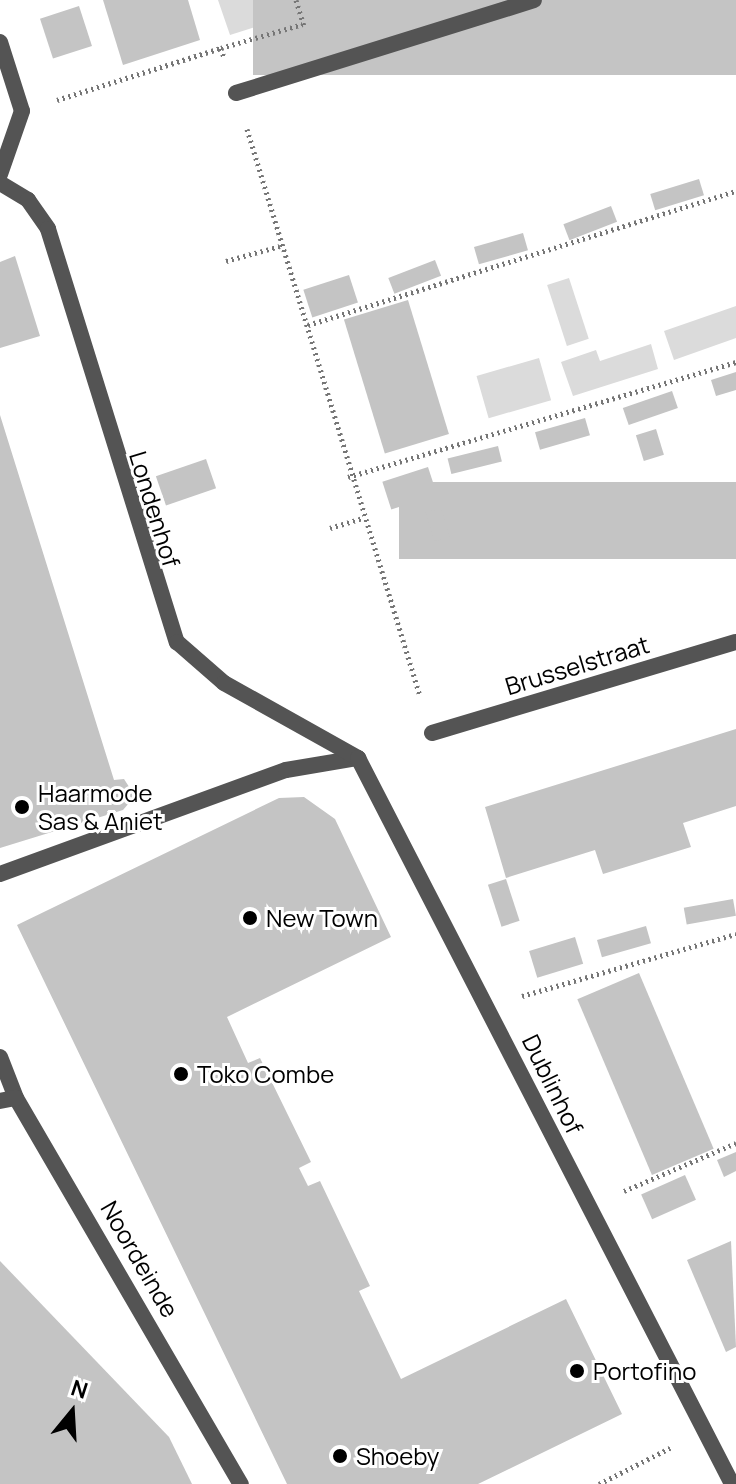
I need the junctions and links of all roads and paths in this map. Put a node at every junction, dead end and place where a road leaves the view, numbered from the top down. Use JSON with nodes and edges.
{"nodes":[{"id":1,"x":534,"y":0,"type":"edge"},
{"id":2,"x":303,"y":24,"type":"dead end"},
{"id":3,"x":0,"y":42,"type":"edge"},
{"id":4,"x":221,"y":48,"type":"junction"},
{"id":5,"x":236,"y":93,"type":"junction"},
{"id":6,"x":22,"y":111,"type":"junction"},
{"id":7,"x":0,"y":174,"type":"edge"},
{"id":8,"x":8,"y":187,"type":"edge"},
{"id":9,"x":736,"y":191,"type":"edge"},
{"id":10,"x":280,"y":246,"type":"junction"},
{"id":11,"x":226,"y":261,"type":"dead end"},
{"id":12,"x":308,"y":325,"type":"junction"},
{"id":13,"x":736,"y":362,"type":"edge"},
{"id":14,"x":348,"y":477,"type":"junction"},
{"id":15,"x":362,"y":518,"type":"junction"},
{"id":16,"x":330,"y":528,"type":"dead end"},
{"id":17,"x":736,"y":642,"type":"edge"},
{"id":18,"x":432,"y":733,"type":"joint"},
{"id":19,"x":358,"y":758,"type":"junction"},
{"id":20,"x":0,"y":874,"type":"edge"},
{"id":21,"x":736,"y":934,"type":"edge"},
{"id":22,"x":488,"y":1006,"type":"junction"},
{"id":23,"x":0,"y":1057,"type":"edge"},
{"id":24,"x":8,"y":1100,"type":"edge"},
{"id":25,"x":736,"y":1143,"type":"edge"},
{"id":26,"x":587,"y":1208,"type":"junction"},
{"id":27,"x":708,"y":1429,"type":"junction"},
{"id":28,"x":241,"y":1484,"type":"edge"},
{"id":29,"x":599,"y":1484,"type":"edge"},
{"id":30,"x":732,"y":1484,"type":"edge"}],
"edges":[{"from":1,"to":5,"type":"street"},
{"from":2,"to":4,"type":"path"},
{"from":3,"to":6,"type":"street"},
{"from":4,"to":5,"type":"path"},
{"from":4,"to":6,"type":"path"},
{"from":5,"to":10,"type":"path"},
{"from":6,"to":7,"type":"street"},
{"from":8,"to":19,"type":"street","name":"Londenhof"},
{"from":9,"to":12,"type":"path"},
{"from":10,"to":11,"type":"path"},
{"from":10,"to":12,"type":"path"},
{"from":12,"to":14,"type":"path"},
{"from":13,"to":14,"type":"path"},
{"from":14,"to":15,"type":"path"},
{"from":15,"to":16,"type":"path"},
{"from":15,"to":18,"type":"path"},
{"from":17,"to":18,"type":"street","name":"Brusselstraat"},
{"from":19,"to":20,"type":"street"},
{"from":19,"to":22,"type":"street","name":"Dublinhof"},
{"from":21,"to":22,"type":"path"},
{"from":22,"to":26,"type":"street","name":"Dublinhof"},
{"from":23,"to":24,"type":"street","name":"Noordeinde"},
{"from":24,"to":28,"type":"street","name":"Noordeinde"},
{"from":25,"to":26,"type":"path"},
{"from":26,"to":27,"type":"street","name":"Dublinhof"},
{"from":27,"to":29,"type":"path"},
{"from":27,"to":30,"type":"street","name":"Dublinhof"}]}
